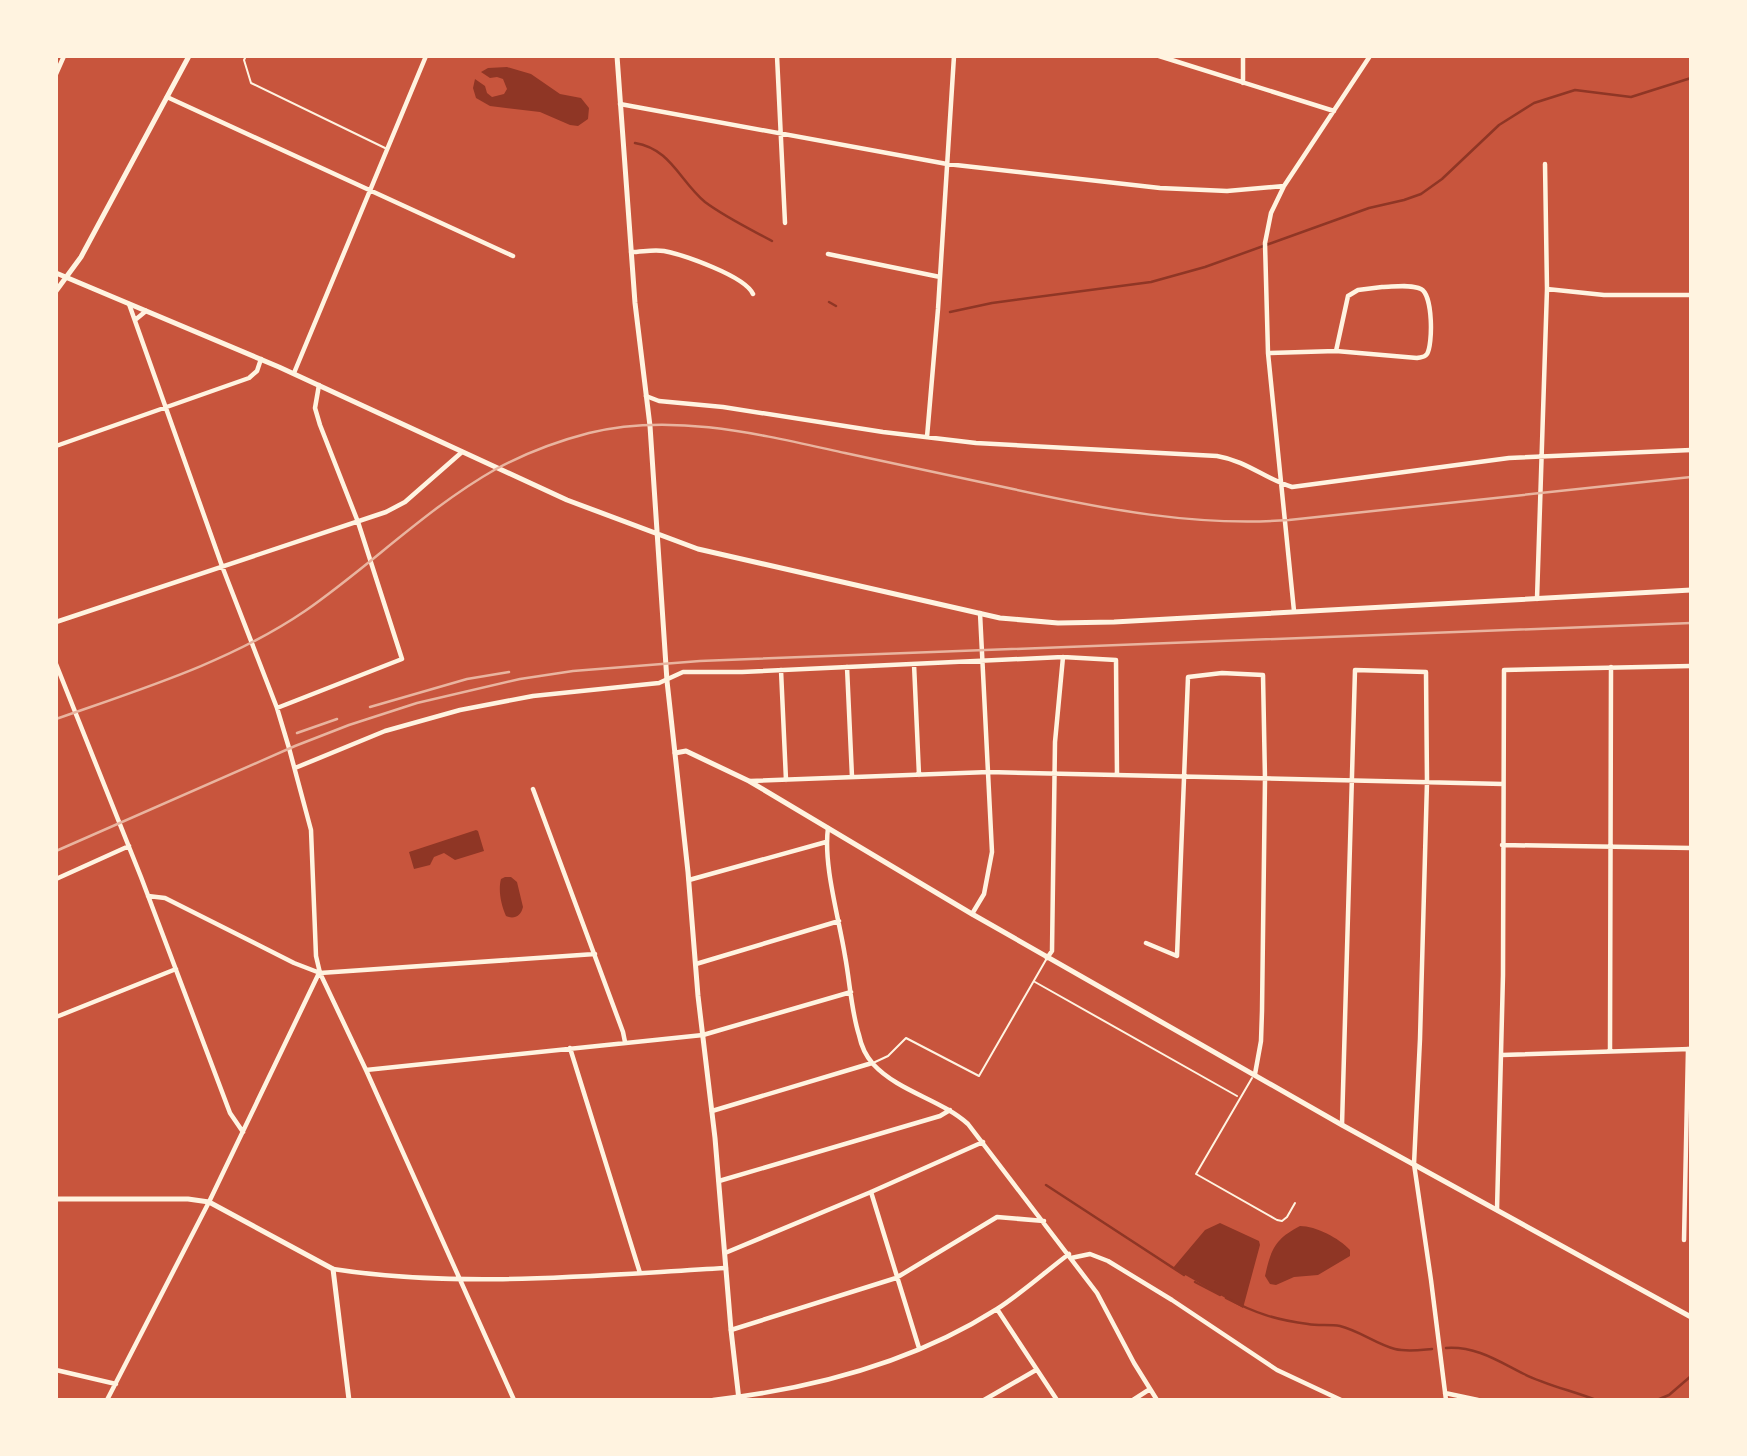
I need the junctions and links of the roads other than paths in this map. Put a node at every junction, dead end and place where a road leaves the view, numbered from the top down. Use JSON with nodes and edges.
{"nodes":[{"id":1,"x":64,"y":56,"type":"edge"},
{"id":2,"x":189,"y":56,"type":"edge"},
{"id":3,"x":246,"y":56,"type":"edge"},
{"id":4,"x":426,"y":56,"type":"edge"},
{"id":5,"x":617,"y":56,"type":"edge"},
{"id":6,"x":777,"y":56,"type":"edge"},
{"id":7,"x":954,"y":56,"type":"edge"},
{"id":8,"x":1158,"y":56,"type":"edge"},
{"id":9,"x":1180,"y":56,"type":"edge"},
{"id":10,"x":1243,"y":56,"type":"edge"},
{"id":11,"x":1370,"y":56,"type":"edge"},
{"id":12,"x":1180,"y":63,"type":"junction"},
{"id":13,"x":56,"y":74,"type":"edge"},
{"id":14,"x":1243,"y":83,"type":"junction"},
{"id":15,"x":167,"y":97,"type":"junction"},
{"id":16,"x":620,"y":104,"type":"junction"},
{"id":17,"x":1334,"y":111,"type":"junction"},
{"id":18,"x":781,"y":135,"type":"junction"},
{"id":19,"x":387,"y":149,"type":"junction"},
{"id":20,"x":947,"y":164,"type":"junction"},
{"id":21,"x":1545,"y":164,"type":"dead end"},
{"id":22,"x":1284,"y":186,"type":"junction"},
{"id":23,"x":370,"y":191,"type":"junction"},
{"id":24,"x":785,"y":223,"type":"dead end"},
{"id":25,"x":631,"y":252,"type":"junction"},
{"id":26,"x":828,"y":254,"type":"dead end"},
{"id":27,"x":513,"y":256,"type":"dead end"},
{"id":28,"x":56,"y":274,"type":"edge"},
{"id":29,"x":940,"y":277,"type":"junction"},
{"id":30,"x":65,"y":278,"type":"junction"},
{"id":31,"x":1546,"y":289,"type":"junction"},
{"id":32,"x":56,"y":290,"type":"edge"},
{"id":33,"x":753,"y":294,"type":"dead end"},
{"id":34,"x":1691,"y":295,"type":"edge"},
{"id":35,"x":129,"y":304,"type":"junction"},
{"id":36,"x":146,"y":311,"type":"junction"},
{"id":37,"x":135,"y":320,"type":"junction"},
{"id":38,"x":1336,"y":351,"type":"junction"},
{"id":39,"x":1268,"y":353,"type":"junction"},
{"id":40,"x":261,"y":359,"type":"junction"},
{"id":41,"x":294,"y":373,"type":"junction"},
{"id":42,"x":319,"y":385,"type":"junction"},
{"id":43,"x":646,"y":396,"type":"junction"},
{"id":44,"x":167,"y":407,"type":"junction"},
{"id":45,"x":927,"y":438,"type":"junction"},
{"id":46,"x":56,"y":446,"type":"edge"},
{"id":47,"x":1691,"y":450,"type":"edge"},
{"id":48,"x":462,"y":452,"type":"junction"},
{"id":49,"x":1543,"y":456,"type":"junction"},
{"id":50,"x":1282,"y":484,"type":"junction"},
{"id":51,"x":358,"y":522,"type":"junction"},
{"id":52,"x":656,"y":535,"type":"junction"},
{"id":53,"x":222,"y":566,"type":"junction"},
{"id":54,"x":1691,"y":590,"type":"edge"},
{"id":55,"x":1537,"y":598,"type":"junction"},
{"id":56,"x":1294,"y":611,"type":"junction"},
{"id":57,"x":980,"y":612,"type":"junction"},
{"id":58,"x":56,"y":622,"type":"edge"},
{"id":59,"x":1063,"y":657,"type":"junction"},
{"id":60,"x":982,"y":661,"type":"junction"},
{"id":61,"x":56,"y":664,"type":"edge"},
{"id":62,"x":914,"y":664,"type":"junction"},
{"id":63,"x":1691,"y":666,"type":"edge"},
{"id":64,"x":847,"y":667,"type":"junction"},
{"id":65,"x":1611,"y":667,"type":"junction"},
{"id":66,"x":781,"y":670,"type":"junction"},
{"id":67,"x":667,"y":681,"type":"junction"},
{"id":68,"x":277,"y":708,"type":"junction"},
{"id":69,"x":675,"y":753,"type":"junction"},
{"id":70,"x":295,"y":768,"type":"junction"},
{"id":71,"x":989,"y":772,"type":"junction"},
{"id":72,"x":1055,"y":774,"type":"junction"},
{"id":73,"x":919,"y":775,"type":"junction"},
{"id":74,"x":1116,"y":775,"type":"junction"},
{"id":75,"x":852,"y":777,"type":"junction"},
{"id":76,"x":1185,"y":777,"type":"junction"},
{"id":77,"x":1265,"y":779,"type":"junction"},
{"id":78,"x":786,"y":780,"type":"junction"},
{"id":79,"x":1352,"y":780,"type":"junction"},
{"id":80,"x":749,"y":781,"type":"junction"},
{"id":81,"x":1427,"y":782,"type":"junction"},
{"id":82,"x":1503,"y":784,"type":"junction"},
{"id":83,"x":533,"y":789,"type":"dead end"},
{"id":84,"x":828,"y":828,"type":"junction"},
{"id":85,"x":826,"y":842,"type":"junction"},
{"id":86,"x":1502,"y":845,"type":"junction"},
{"id":87,"x":129,"y":846,"type":"junction"},
{"id":88,"x":1612,"y":847,"type":"junction"},
{"id":89,"x":1691,"y":848,"type":"edge"},
{"id":90,"x":56,"y":879,"type":"edge"},
{"id":91,"x":688,"y":880,"type":"junction"},
{"id":92,"x":147,"y":896,"type":"junction"},
{"id":93,"x":972,"y":914,"type":"junction"},
{"id":94,"x":839,"y":921,"type":"junction"},
{"id":95,"x":1146,"y":943,"type":"dead end"},
{"id":96,"x":595,"y":954,"type":"junction"},
{"id":97,"x":1047,"y":958,"type":"junction"},
{"id":98,"x":696,"y":964,"type":"junction"},
{"id":99,"x":176,"y":968,"type":"junction"},
{"id":100,"x":320,"y":973,"type":"junction"},
{"id":101,"x":1034,"y":982,"type":"junction"},
{"id":102,"x":851,"y":992,"type":"junction"},
{"id":103,"x":56,"y":1017,"type":"edge"},
{"id":104,"x":703,"y":1035,"type":"junction"},
{"id":105,"x":625,"y":1042,"type":"junction"},
{"id":106,"x":570,"y":1048,"type":"junction"},
{"id":107,"x":1690,"y":1049,"type":"edge"},
{"id":108,"x":1609,"y":1051,"type":"junction"},
{"id":109,"x":1502,"y":1055,"type":"junction"},
{"id":110,"x":872,"y":1063,"type":"junction"},
{"id":111,"x":366,"y":1070,"type":"junction"},
{"id":112,"x":1255,"y":1074,"type":"junction"},
{"id":113,"x":1239,"y":1097,"type":"junction"},
{"id":114,"x":950,"y":1110,"type":"junction"},
{"id":115,"x":712,"y":1111,"type":"junction"},
{"id":116,"x":1342,"y":1125,"type":"junction"},
{"id":117,"x":243,"y":1132,"type":"junction"},
{"id":118,"x":983,"y":1142,"type":"junction"},
{"id":119,"x":1414,"y":1164,"type":"junction"},
{"id":120,"x":719,"y":1181,"type":"junction"},
{"id":121,"x":871,"y":1192,"type":"junction"},
{"id":122,"x":56,"y":1199,"type":"edge"},
{"id":123,"x":209,"y":1202,"type":"junction"},
{"id":124,"x":1295,"y":1203,"type":"dead end"},
{"id":125,"x":1497,"y":1211,"type":"junction"},
{"id":126,"x":1044,"y":1221,"type":"junction"},
{"id":127,"x":1684,"y":1240,"type":"dead end"},
{"id":128,"x":725,"y":1253,"type":"junction"},
{"id":129,"x":1070,"y":1256,"type":"junction"},
{"id":130,"x":726,"y":1268,"type":"junction"},
{"id":131,"x":333,"y":1269,"type":"junction"},
{"id":132,"x":640,"y":1273,"type":"junction"},
{"id":133,"x":896,"y":1278,"type":"junction"},
{"id":134,"x":459,"y":1279,"type":"junction"},
{"id":135,"x":997,"y":1309,"type":"junction"},
{"id":136,"x":1691,"y":1317,"type":"edge"},
{"id":137,"x":731,"y":1330,"type":"junction"},
{"id":138,"x":919,"y":1348,"type":"junction"},
{"id":139,"x":56,"y":1370,"type":"edge"},
{"id":140,"x":1036,"y":1370,"type":"junction"},
{"id":141,"x":116,"y":1384,"type":"junction"},
{"id":142,"x":1150,"y":1389,"type":"junction"},
{"id":143,"x":1445,"y":1393,"type":"junction"},
{"id":144,"x":739,"y":1399,"type":"edge"},
{"id":145,"x":107,"y":1400,"type":"edge"},
{"id":146,"x":349,"y":1400,"type":"edge"},
{"id":147,"x":514,"y":1400,"type":"edge"},
{"id":148,"x":713,"y":1400,"type":"edge"},
{"id":149,"x":984,"y":1400,"type":"edge"},
{"id":150,"x":1056,"y":1400,"type":"edge"},
{"id":151,"x":1133,"y":1400,"type":"edge"},
{"id":152,"x":1157,"y":1400,"type":"edge"},
{"id":153,"x":1342,"y":1400,"type":"edge"},
{"id":154,"x":1446,"y":1400,"type":"edge"},
{"id":155,"x":1478,"y":1400,"type":"edge"}],
"edges":[{"from":1,"to":13,"type":"street"},
{"from":2,"to":15,"type":"main road"},
{"from":3,"to":19,"type":"lane"},
{"from":4,"to":19,"type":"street"},
{"from":5,"to":16,"type":"main road"},
{"from":6,"to":18,"type":"street"},
{"from":7,"to":20,"type":"street"},
{"from":8,"to":12,"type":"street"},
{"from":9,"to":12,"type":"street"},
{"from":10,"to":14,"type":"street"},
{"from":11,"to":17,"type":"street"},
{"from":12,"to":14,"type":"street"},
{"from":14,"to":17,"type":"street"},
{"from":15,"to":23,"type":"street"},
{"from":15,"to":30,"type":"main road"},
{"from":16,"to":18,"type":"street"},
{"from":16,"to":25,"type":"main road"},
{"from":17,"to":22,"type":"street"},
{"from":18,"to":20,"type":"street"},
{"from":18,"to":24,"type":"street"},
{"from":19,"to":23,"type":"street"},
{"from":20,"to":22,"type":"street"},
{"from":20,"to":29,"type":"street"},
{"from":21,"to":31,"type":"street"},
{"from":22,"to":39,"type":"street"},
{"from":23,"to":27,"type":"street"},
{"from":23,"to":41,"type":"street"},
{"from":25,"to":33,"type":"street"},
{"from":25,"to":43,"type":"main road"},
{"from":26,"to":29,"type":"street"},
{"from":28,"to":30,"type":"main road"},
{"from":29,"to":45,"type":"street"},
{"from":30,"to":32,"type":"main road"},
{"from":30,"to":35,"type":"main road"},
{"from":31,"to":34,"type":"street"},
{"from":31,"to":49,"type":"street"},
{"from":35,"to":36,"type":"main road"},
{"from":35,"to":37,"type":"street"},
{"from":36,"to":37,"type":"street"},
{"from":36,"to":40,"type":"main road"},
{"from":37,"to":44,"type":"street"},
{"from":38,"to":38,"type":"street"},
{"from":38,"to":39,"type":"street"},
{"from":39,"to":50,"type":"street"},
{"from":40,"to":41,"type":"main road"},
{"from":40,"to":44,"type":"street"},
{"from":41,"to":42,"type":"main road"},
{"from":42,"to":48,"type":"main road"},
{"from":42,"to":51,"type":"street"},
{"from":43,"to":45,"type":"street"},
{"from":43,"to":52,"type":"main road"},
{"from":44,"to":46,"type":"street"},
{"from":44,"to":53,"type":"street"},
{"from":45,"to":50,"type":"street"},
{"from":47,"to":49,"type":"street"},
{"from":48,"to":51,"type":"street"},
{"from":48,"to":52,"type":"main road"},
{"from":49,"to":50,"type":"street"},
{"from":49,"to":55,"type":"street"},
{"from":50,"to":56,"type":"street"},
{"from":51,"to":53,"type":"street"},
{"from":51,"to":68,"type":"street"},
{"from":52,"to":57,"type":"main road"},
{"from":52,"to":67,"type":"main road"},
{"from":53,"to":58,"type":"street"},
{"from":53,"to":68,"type":"street"},
{"from":54,"to":55,"type":"main road"},
{"from":55,"to":56,"type":"main road"},
{"from":56,"to":57,"type":"main road"},
{"from":57,"to":60,"type":"street"},
{"from":59,"to":60,"type":"street"},
{"from":59,"to":72,"type":"street"},
{"from":59,"to":74,"type":"street"},
{"from":60,"to":62,"type":"street"},
{"from":60,"to":71,"type":"street"},
{"from":61,"to":87,"type":"street"},
{"from":62,"to":64,"type":"street"},
{"from":62,"to":73,"type":"street"},
{"from":63,"to":65,"type":"street"},
{"from":64,"to":66,"type":"street"},
{"from":64,"to":75,"type":"street"},
{"from":65,"to":82,"type":"street"},
{"from":65,"to":88,"type":"street"},
{"from":66,"to":67,"type":"street"},
{"from":66,"to":78,"type":"street"},
{"from":67,"to":69,"type":"main road"},
{"from":67,"to":70,"type":"street"},
{"from":68,"to":70,"type":"street"},
{"from":69,"to":80,"type":"main road"},
{"from":69,"to":91,"type":"main road"},
{"from":70,"to":100,"type":"street"},
{"from":71,"to":72,"type":"street"},
{"from":71,"to":73,"type":"street"},
{"from":71,"to":93,"type":"street"},
{"from":72,"to":74,"type":"street"},
{"from":72,"to":97,"type":"street"},
{"from":73,"to":75,"type":"street"},
{"from":74,"to":76,"type":"street"},
{"from":75,"to":78,"type":"street"},
{"from":76,"to":77,"type":"street"},
{"from":76,"to":77,"type":"street"},
{"from":76,"to":95,"type":"street"},
{"from":77,"to":79,"type":"street"},
{"from":77,"to":112,"type":"street"},
{"from":78,"to":80,"type":"street"},
{"from":79,"to":81,"type":"street"},
{"from":79,"to":81,"type":"street"},
{"from":79,"to":116,"type":"street"},
{"from":80,"to":84,"type":"main road"},
{"from":81,"to":82,"type":"street"},
{"from":81,"to":119,"type":"street"},
{"from":82,"to":86,"type":"street"},
{"from":83,"to":96,"type":"street"},
{"from":84,"to":85,"type":"street"},
{"from":84,"to":93,"type":"main road"},
{"from":85,"to":91,"type":"street"},
{"from":85,"to":94,"type":"street"},
{"from":86,"to":88,"type":"street"},
{"from":86,"to":109,"type":"street"},
{"from":87,"to":90,"type":"street"},
{"from":87,"to":92,"type":"street"},
{"from":88,"to":89,"type":"street"},
{"from":88,"to":108,"type":"street"},
{"from":91,"to":98,"type":"main road"},
{"from":92,"to":99,"type":"street"},
{"from":92,"to":100,"type":"street"},
{"from":93,"to":97,"type":"main road"},
{"from":94,"to":98,"type":"street"},
{"from":94,"to":102,"type":"street"},
{"from":96,"to":100,"type":"street"},
{"from":96,"to":105,"type":"street"},
{"from":97,"to":101,"type":"lane"},
{"from":97,"to":112,"type":"main road"},
{"from":98,"to":104,"type":"main road"},
{"from":99,"to":103,"type":"street"},
{"from":99,"to":117,"type":"street"},
{"from":100,"to":111,"type":"street"},
{"from":100,"to":117,"type":"street"},
{"from":101,"to":110,"type":"lane"},
{"from":101,"to":113,"type":"lane"},
{"from":102,"to":104,"type":"street"},
{"from":102,"to":110,"type":"street"},
{"from":104,"to":105,"type":"street"},
{"from":104,"to":115,"type":"main road"},
{"from":105,"to":106,"type":"street"},
{"from":106,"to":111,"type":"street"},
{"from":106,"to":132,"type":"street"},
{"from":107,"to":108,"type":"street"},
{"from":107,"to":127,"type":"street"},
{"from":108,"to":109,"type":"street"},
{"from":109,"to":125,"type":"street"},
{"from":110,"to":114,"type":"street"},
{"from":110,"to":115,"type":"street"},
{"from":111,"to":134,"type":"street"},
{"from":112,"to":113,"type":"lane"},
{"from":112,"to":116,"type":"main road"},
{"from":113,"to":124,"type":"lane"},
{"from":114,"to":118,"type":"street"},
{"from":114,"to":120,"type":"street"},
{"from":115,"to":120,"type":"main road"},
{"from":116,"to":119,"type":"main road"},
{"from":117,"to":123,"type":"street"},
{"from":118,"to":121,"type":"street"},
{"from":118,"to":126,"type":"street"},
{"from":119,"to":125,"type":"main road"},
{"from":119,"to":143,"type":"street"},
{"from":120,"to":128,"type":"main road"},
{"from":121,"to":128,"type":"street"},
{"from":121,"to":133,"type":"street"},
{"from":122,"to":123,"type":"main road"},
{"from":123,"to":131,"type":"main road"},
{"from":123,"to":141,"type":"street"},
{"from":125,"to":136,"type":"main road"},
{"from":126,"to":129,"type":"street"},
{"from":126,"to":133,"type":"street"},
{"from":128,"to":130,"type":"main road"},
{"from":129,"to":135,"type":"street"},
{"from":129,"to":142,"type":"street"},
{"from":129,"to":153,"type":"street"},
{"from":130,"to":132,"type":"street"},
{"from":130,"to":137,"type":"main road"},
{"from":131,"to":134,"type":"street"},
{"from":131,"to":146,"type":"main road"},
{"from":132,"to":134,"type":"street"},
{"from":133,"to":137,"type":"street"},
{"from":133,"to":138,"type":"street"},
{"from":134,"to":147,"type":"street"},
{"from":135,"to":138,"type":"street"},
{"from":135,"to":140,"type":"street"},
{"from":137,"to":144,"type":"main road"},
{"from":138,"to":144,"type":"street"},
{"from":139,"to":141,"type":"street"},
{"from":140,"to":149,"type":"street"},
{"from":140,"to":150,"type":"street"},
{"from":141,"to":145,"type":"street"},
{"from":142,"to":151,"type":"street"},
{"from":142,"to":152,"type":"street"},
{"from":143,"to":154,"type":"street"},
{"from":143,"to":155,"type":"street"},
{"from":144,"to":148,"type":"street"}]}
